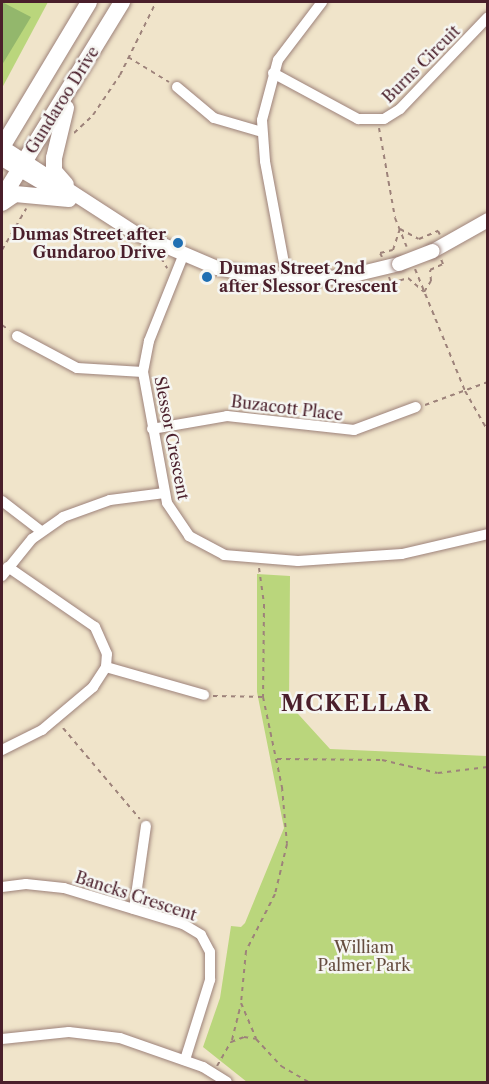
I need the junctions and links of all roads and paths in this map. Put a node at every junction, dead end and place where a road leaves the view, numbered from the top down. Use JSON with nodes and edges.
{"nodes":[{"id":1,"x":89,"y":2,"type":"edge"},
{"id":2,"x":122,"y":2,"type":"edge"},
{"id":3,"x":156,"y":2,"type":"edge"},
{"id":4,"x":322,"y":2,"type":"edge"},
{"id":5,"x":488,"y":17,"type":"edge"},
{"id":6,"x":128,"y":57,"type":"junction"},
{"id":7,"x":273,"y":73,"type":"junction"},
{"id":8,"x":76,"y":79,"type":"junction"},
{"id":9,"x":177,"y":87,"type":"joint"},
{"id":10,"x":380,"y":125,"type":"junction"},
{"id":11,"x":262,"y":132,"type":"junction"},
{"id":12,"x":68,"y":141,"type":"dead end"},
{"id":13,"x":2,"y":147,"type":"edge"},
{"id":14,"x":2,"y":159,"type":"edge"},
{"id":15,"x":22,"y":165,"type":"junction"},
{"id":16,"x":68,"y":192,"type":"junction"},
{"id":17,"x":2,"y":198,"type":"edge"},
{"id":18,"x":27,"y":201,"type":"dead end"},
{"id":19,"x":2,"y":203,"type":"edge"},
{"id":20,"x":488,"y":220,"type":"edge"},
{"id":21,"x":400,"y":229,"type":"junction"},
{"id":22,"x":441,"y":237,"type":"dead end"},
{"id":23,"x":2,"y":250,"type":"edge"},
{"id":24,"x":408,"y":250,"type":"dead end"},
{"id":25,"x":437,"y":255,"type":"junction"},
{"id":26,"x":183,"y":256,"type":"junction"},
{"id":27,"x":382,"y":259,"type":"junction"},
{"id":28,"x":403,"y":260,"type":"junction"},
{"id":29,"x":375,"y":261,"type":"dead end"},
{"id":30,"x":167,"y":268,"type":"dead end"},
{"id":31,"x":165,"y":276,"type":"dead end"},
{"id":32,"x":389,"y":277,"type":"dead end"},
{"id":33,"x":287,"y":279,"type":"junction"},
{"id":34,"x":424,"y":292,"type":"junction"},
{"id":35,"x":17,"y":336,"type":"dead end"},
{"id":36,"x":143,"y":372,"type":"junction"},
{"id":37,"x":488,"y":382,"type":"edge"},
{"id":38,"x":465,"y":391,"type":"junction"},
{"id":39,"x":416,"y":407,"type":"joint"},
{"id":40,"x":152,"y":429,"type":"junction"},
{"id":41,"x":488,"y":431,"type":"edge"},
{"id":42,"x":165,"y":493,"type":"junction"},
{"id":43,"x":2,"y":501,"type":"edge"},
{"id":44,"x":41,"y":531,"type":"junction"},
{"id":45,"x":488,"y":534,"type":"edge"},
{"id":46,"x":257,"y":564,"type":"junction"},
{"id":47,"x":268,"y":567,"type":"dead end"},
{"id":48,"x":5,"y":571,"type":"edge"},
{"id":49,"x":106,"y":667,"type":"junction"},
{"id":50,"x":204,"y":695,"type":"joint"},
{"id":51,"x":263,"y":697,"type":"junction"},
{"id":52,"x":55,"y":718,"type":"junction"},
{"id":53,"x":2,"y":750,"type":"edge"},
{"id":54,"x":277,"y":759,"type":"junction"},
{"id":55,"x":488,"y":767,"type":"edge"},
{"id":56,"x":146,"y":826,"type":"joint"},
{"id":57,"x":2,"y":887,"type":"edge"},
{"id":58,"x":134,"y":909,"type":"junction"},
{"id":59,"x":241,"y":1003,"type":"junction"},
{"id":60,"x":256,"y":1039,"type":"junction"},
{"id":61,"x":2,"y":1040,"type":"edge"},
{"id":62,"x":231,"y":1042,"type":"junction"},
{"id":63,"x":185,"y":1060,"type":"junction"},
{"id":64,"x":213,"y":1072,"type":"junction"},
{"id":65,"x":227,"y":1083,"type":"edge"},
{"id":66,"x":309,"y":1083,"type":"edge"}],
"edges":[{"from":1,"to":13,"type":"main road","name":"Gundaroo Drive"},
{"from":2,"to":8,"type":"main road","name":"Gundaroo Drive"},
{"from":3,"to":6,"type":"path"},
{"from":4,"to":7,"type":"street"},
{"from":5,"to":10,"type":"street","name":"Burns Circuit"},
{"from":6,"to":9,"type":"path"},
{"from":6,"to":12,"type":"path"},
{"from":7,"to":10,"type":"street","name":"Burns Circuit"},
{"from":7,"to":11,"type":"street"},
{"from":8,"to":15,"type":"main road","name":"Gundaroo Drive"},
{"from":8,"to":16,"type":"main road"},
{"from":9,"to":11,"type":"street"},
{"from":10,"to":21,"type":"path"},
{"from":11,"to":33,"type":"street"},
{"from":13,"to":15,"type":"street"},
{"from":14,"to":15,"type":"street"},
{"from":15,"to":16,"type":"street"},
{"from":15,"to":17,"type":"main road","name":"Gundaroo Drive"},
{"from":16,"to":19,"type":"main road"},
{"from":16,"to":26,"type":"street"},
{"from":18,"to":23,"type":"path"},
{"from":20,"to":25,"type":"street"},
{"from":21,"to":22,"type":"path"},
{"from":21,"to":24,"type":"path"},
{"from":21,"to":27,"type":"path"},
{"from":25,"to":28,"type":"street","bridge":true},
{"from":25,"to":34,"type":"path"},
{"from":26,"to":33,"type":"street"},
{"from":26,"to":36,"type":"street","name":"Slessor Crescent"},
{"from":27,"to":28,"type":"path"},
{"from":27,"to":29,"type":"path"},
{"from":28,"to":33,"type":"street"},
{"from":28,"to":34,"type":"path"},
{"from":30,"to":31,"type":"path"},
{"from":32,"to":34,"type":"path"},
{"from":34,"to":38,"type":"path"},
{"from":35,"to":36,"type":"street"},
{"from":36,"to":40,"type":"street","name":"Slessor Crescent"},
{"from":37,"to":38,"type":"path"},
{"from":38,"to":39,"type":"path"},
{"from":38,"to":41,"type":"path"},
{"from":39,"to":40,"type":"street","name":"Buzacott Place"},
{"from":40,"to":42,"type":"street","name":"Slessor Crescent"},
{"from":42,"to":44,"type":"street"},
{"from":42,"to":46,"type":"street","name":"Slessor Crescent"},
{"from":43,"to":44,"type":"street"},
{"from":44,"to":48,"type":"street"},
{"from":45,"to":46,"type":"street","name":"Slessor Crescent"},
{"from":46,"to":47,"type":"path"},
{"from":46,"to":51,"type":"path"},
{"from":48,"to":49,"type":"street"},
{"from":49,"to":50,"type":"street"},
{"from":49,"to":52,"type":"street"},
{"from":50,"to":51,"type":"path"},
{"from":51,"to":54,"type":"path"},
{"from":52,"to":53,"type":"street"},
{"from":52,"to":56,"type":"path"},
{"from":54,"to":55,"type":"path"},
{"from":54,"to":59,"type":"path"},
{"from":56,"to":58,"type":"street"},
{"from":57,"to":58,"type":"street","name":"Bancks Crescent"},
{"from":58,"to":63,"type":"street","name":"Bancks Crescent"},
{"from":59,"to":60,"type":"path"},
{"from":59,"to":62,"type":"path"},
{"from":60,"to":62,"type":"path"},
{"from":60,"to":66,"type":"path"},
{"from":61,"to":63,"type":"street"},
{"from":62,"to":64,"type":"path"},
{"from":63,"to":64,"type":"street"},
{"from":64,"to":65,"type":"street"}]}
